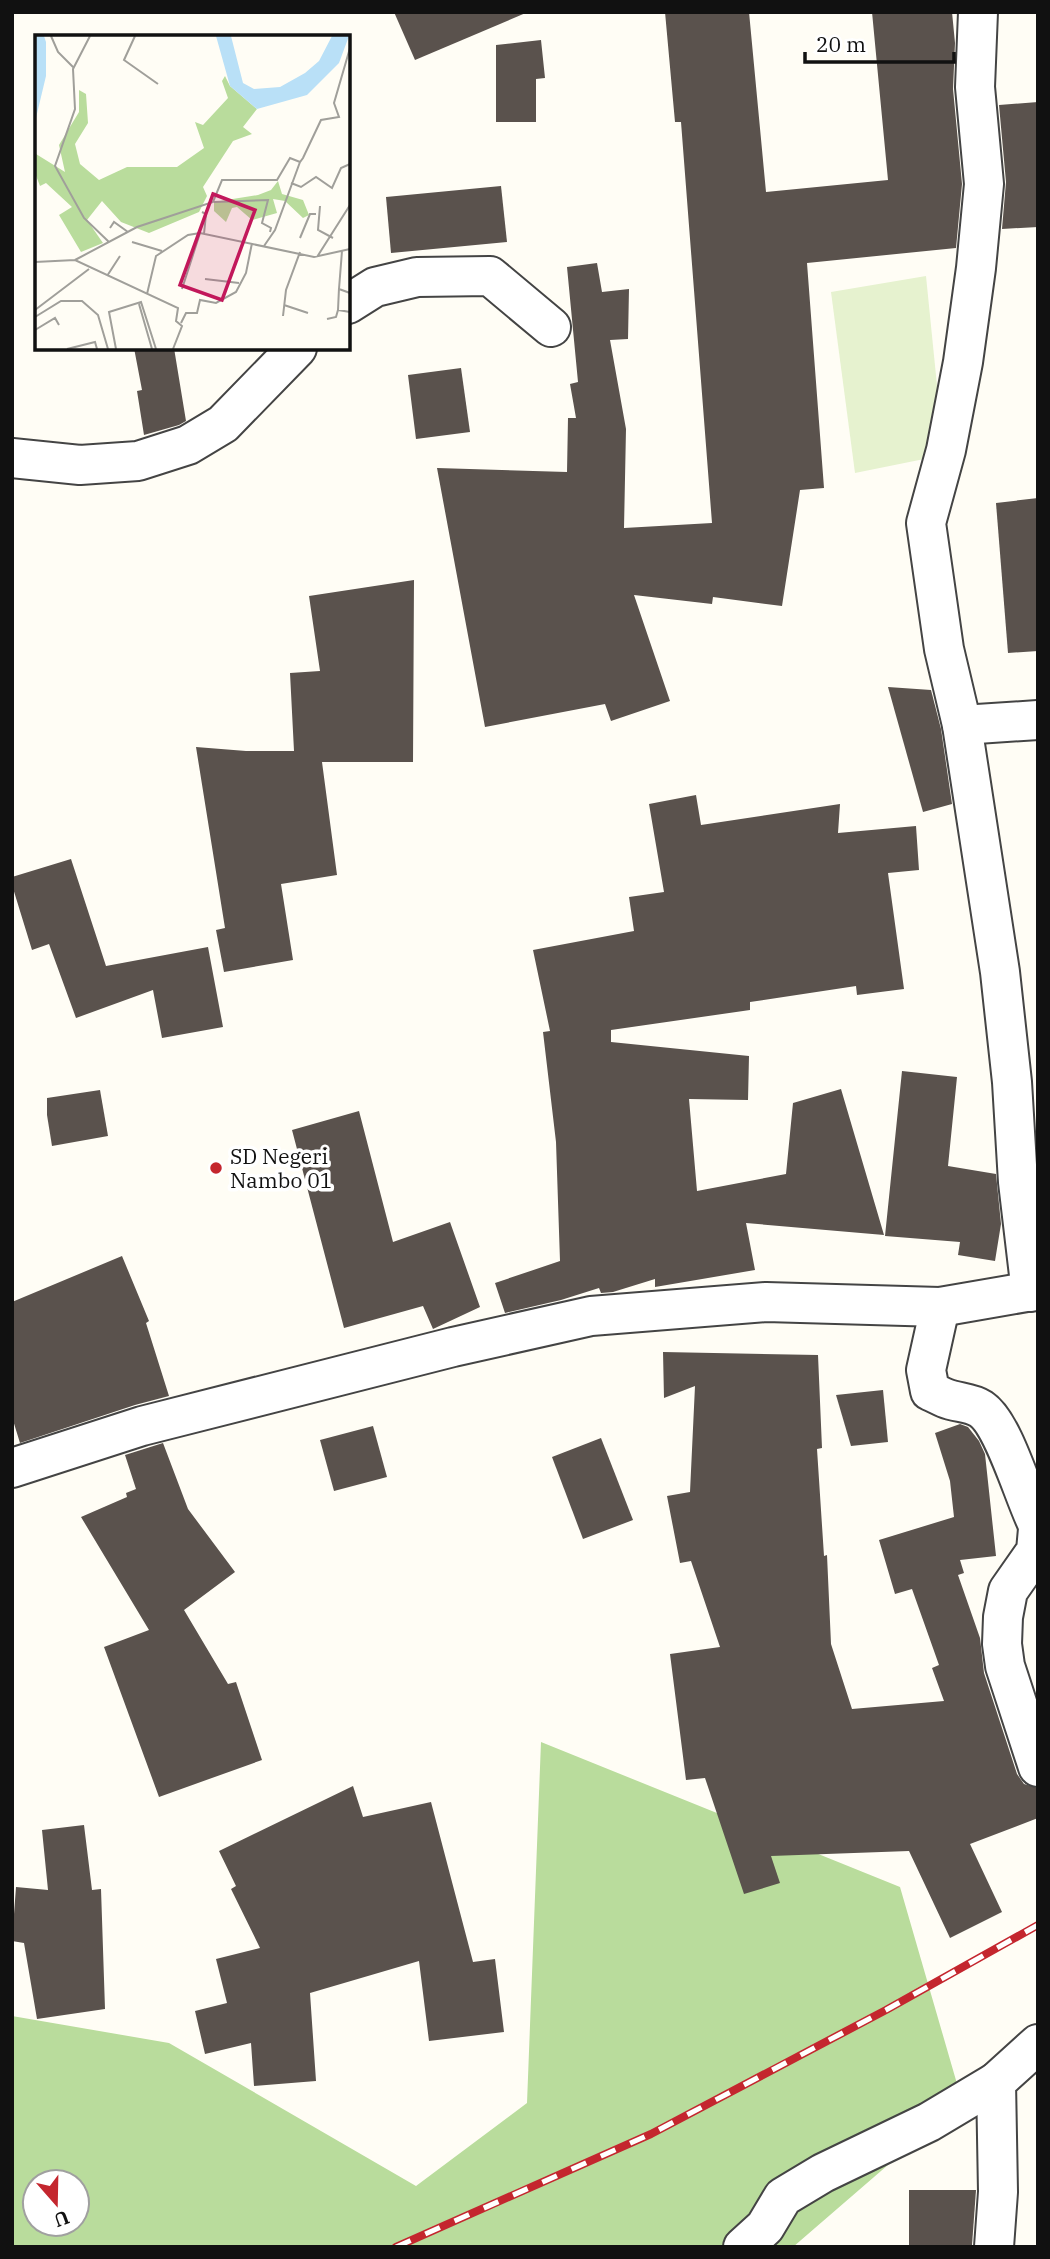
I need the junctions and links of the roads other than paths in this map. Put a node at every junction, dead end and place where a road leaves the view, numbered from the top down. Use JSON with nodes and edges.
{"nodes":[{"id":1,"x":978,"y":12,"type":"edge"},
{"id":2,"x":350,"y":303,"type":"edge"},
{"id":3,"x":551,"y":327,"type":"dead end"},
{"id":4,"x":295,"y":350,"type":"edge"},
{"id":5,"x":12,"y":458,"type":"edge"},
{"id":6,"x":1038,"y":720,"type":"edge"},
{"id":7,"x":962,"y":724,"type":"junction"},
{"id":8,"x":1035,"y":1291,"type":"edge"},
{"id":9,"x":940,"y":1307,"type":"junction"},
{"id":10,"x":12,"y":1468,"type":"edge"},
{"id":11,"x":1038,"y":1527,"type":"edge"},
{"id":12,"x":1038,"y":1767,"type":"edge"},
{"id":13,"x":1038,"y":2044,"type":"edge"},
{"id":14,"x":996,"y":2082,"type":"junction"},
{"id":15,"x":743,"y":2247,"type":"edge"},
{"id":16,"x":994,"y":2247,"type":"edge"}],
"edges":[{"from":1,"to":7,"type":"street"},
{"from":2,"to":3,"type":"street"},
{"from":4,"to":5,"type":"street"},
{"from":6,"to":7,"type":"street"},
{"from":7,"to":8,"type":"street"},
{"from":8,"to":9,"type":"street"},
{"from":9,"to":10,"type":"street"},
{"from":9,"to":11,"type":"street"},
{"from":11,"to":12,"type":"street"},
{"from":13,"to":14,"type":"street"},
{"from":14,"to":15,"type":"street"},
{"from":14,"to":16,"type":"street"}]}
